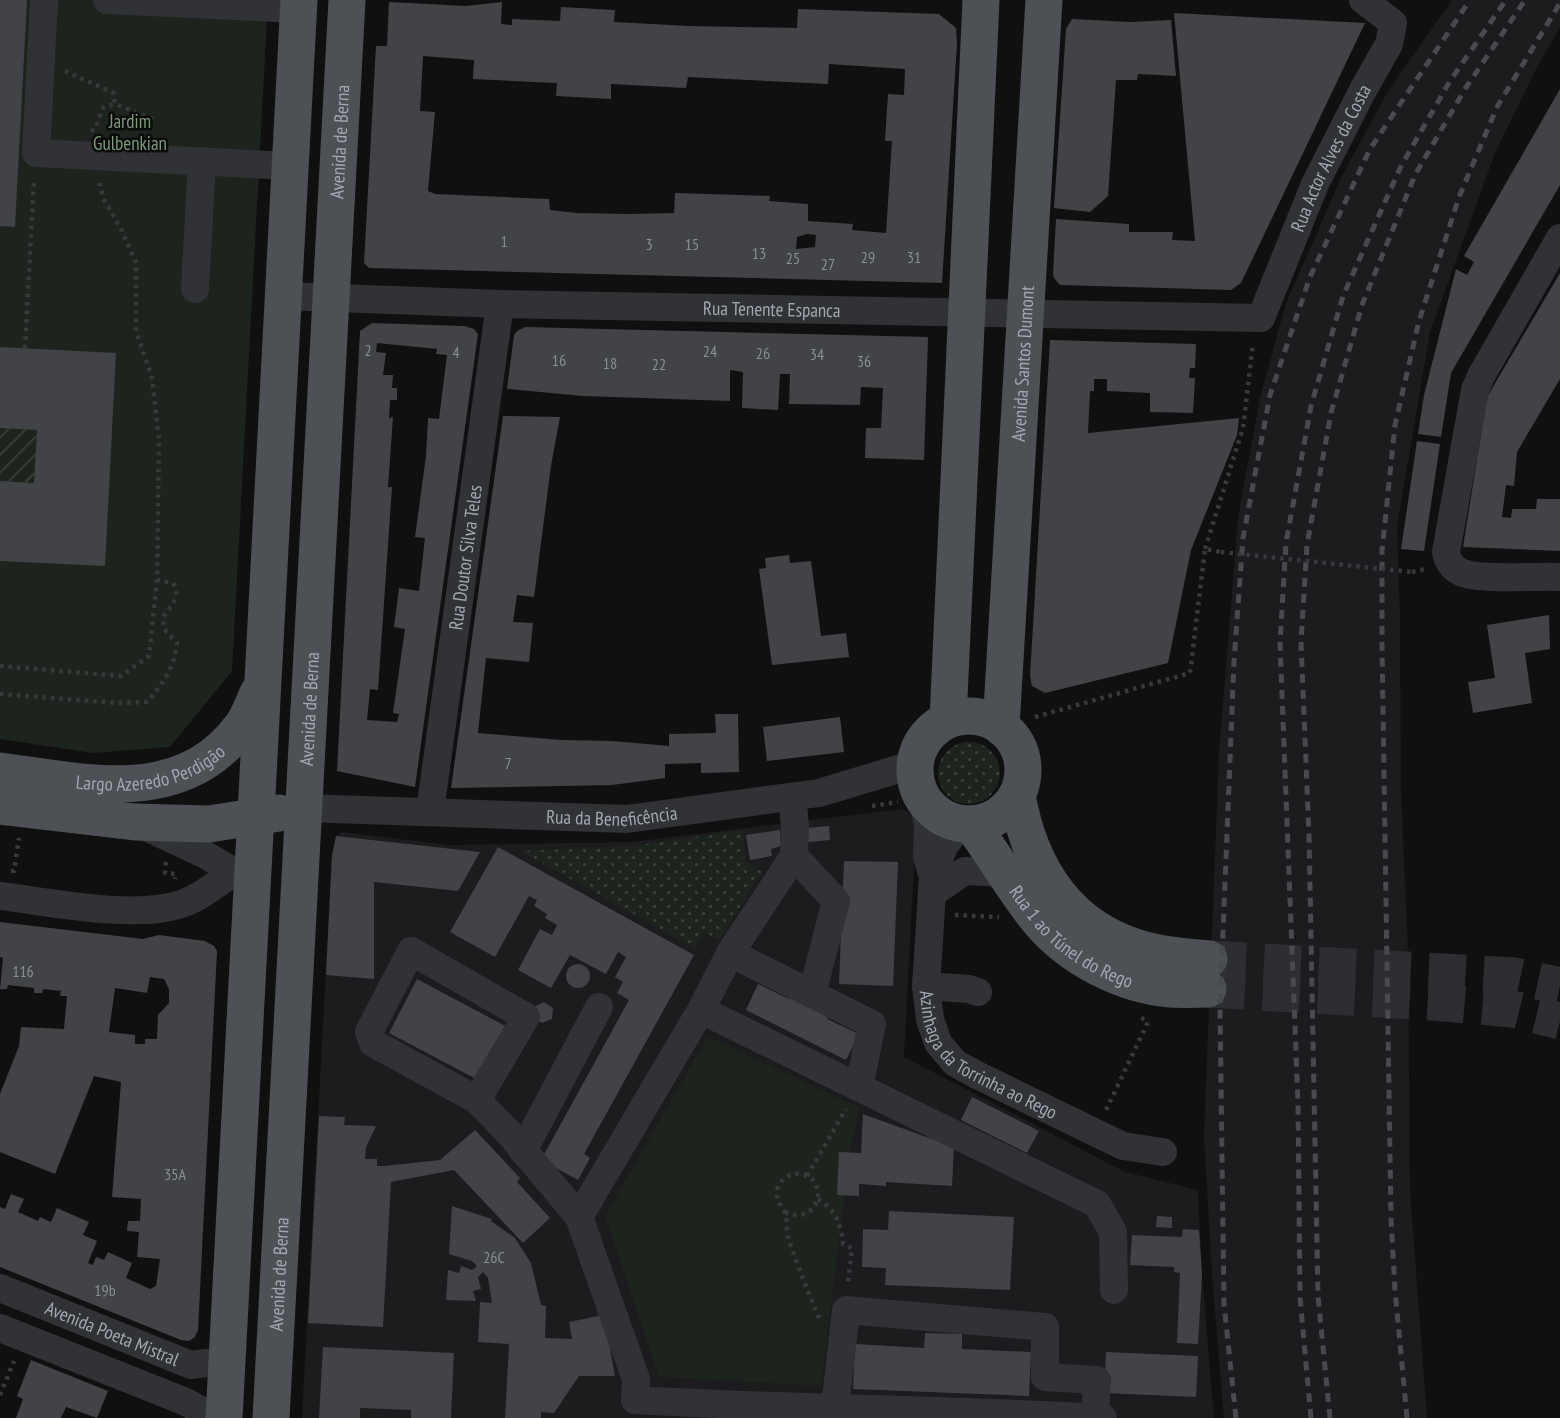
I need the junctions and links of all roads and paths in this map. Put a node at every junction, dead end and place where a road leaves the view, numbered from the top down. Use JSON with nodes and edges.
{"nodes":[{"id":1,"x":44,"y":0,"type":"edge"},
{"id":2,"x":107,"y":0,"type":"edge"},
{"id":3,"x":347,"y":0,"type":"edge"},
{"id":4,"x":981,"y":0,"type":"edge"},
{"id":5,"x":1044,"y":0,"type":"edge"},
{"id":6,"x":211,"y":3,"type":"edge"},
{"id":7,"x":1369,"y":4,"type":"edge"},
{"id":8,"x":299,"y":5,"type":"edge"},
{"id":9,"x":40,"y":69,"type":"junction"},
{"id":10,"x":115,"y":104,"type":"junction"},
{"id":11,"x":155,"y":120,"type":"dead end"},
{"id":12,"x":36,"y":153,"type":"junction"},
{"id":13,"x":85,"y":156,"type":"junction"},
{"id":14,"x":202,"y":161,"type":"junction"},
{"id":15,"x":290,"y":166,"type":"junction"},
{"id":16,"x":1560,"y":238,"type":"edge"},
{"id":17,"x":195,"y":289,"type":"dead end"},
{"id":18,"x":284,"y":296,"type":"junction"},
{"id":19,"x":331,"y":298,"type":"junction"},
{"id":20,"x":500,"y":304,"type":"junction"},
{"id":21,"x":966,"y":313,"type":"junction"},
{"id":22,"x":1025,"y":315,"type":"junction"},
{"id":23,"x":1258,"y":329,"type":"junction"},
{"id":24,"x":25,"y":348,"type":"dead end"},
{"id":25,"x":1205,"y":549,"type":"junction"},
{"id":26,"x":1412,"y":572,"type":"dead end"},
{"id":27,"x":1560,"y":577,"type":"edge"},
{"id":28,"x":157,"y":580,"type":"junction"},
{"id":29,"x":0,"y":666,"type":"edge"},
{"id":30,"x":263,"y":683,"type":"junction"},
{"id":31,"x":0,"y":694,"type":"edge"},
{"id":32,"x":948,"y":720,"type":"junction"},
{"id":33,"x":1018,"y":722,"type":"junction"},
{"id":34,"x":915,"y":764,"type":"junction"},
{"id":35,"x":0,"y":771,"type":"edge"},
{"id":36,"x":1017,"y":795,"type":"junction"},
{"id":37,"x":792,"y":797,"type":"junction"},
{"id":38,"x":915,"y":802,"type":"junction"},
{"id":39,"x":859,"y":807,"type":"dead end"},
{"id":40,"x":304,"y":808,"type":"junction"},
{"id":41,"x":430,"y":811,"type":"junction"},
{"id":42,"x":256,"y":817,"type":"junction"},
{"id":43,"x":13,"y":818,"type":"edge"},
{"id":44,"x":135,"y":822,"type":"junction"},
{"id":45,"x":966,"y":824,"type":"junction"},
{"id":46,"x":167,"y":856,"type":"dead end"},
{"id":47,"x":794,"y":856,"type":"junction"},
{"id":48,"x":243,"y":872,"type":"junction"},
{"id":49,"x":1004,"y":873,"type":"junction"},
{"id":50,"x":159,"y":878,"type":"dead end"},
{"id":51,"x":2,"y":883,"type":"edge"},
{"id":52,"x":933,"y":885,"type":"junction"},
{"id":53,"x":730,"y":953,"type":"junction"},
{"id":54,"x":926,"y":986,"type":"junction"},
{"id":55,"x":978,"y":992,"type":"dead end"},
{"id":56,"x":812,"y":994,"type":"junction"},
{"id":57,"x":599,"y":1007,"type":"dead end"},
{"id":58,"x":1128,"y":1009,"type":"dead end"},
{"id":59,"x":701,"y":1010,"type":"junction"},
{"id":60,"x":859,"y":1087,"type":"junction"},
{"id":61,"x":477,"y":1100,"type":"junction"},
{"id":62,"x":1095,"y":1132,"type":"junction"},
{"id":63,"x":523,"y":1151,"type":"junction"},
{"id":64,"x":1163,"y":1152,"type":"dead end"},
{"id":65,"x":807,"y":1176,"type":"junction"},
{"id":66,"x":818,"y":1199,"type":"junction"},
{"id":67,"x":785,"y":1212,"type":"junction"},
{"id":68,"x":579,"y":1217,"type":"junction"},
{"id":69,"x":0,"y":1288,"type":"edge"},
{"id":70,"x":1114,"y":1290,"type":"dead end"},
{"id":71,"x":846,"y":1310,"type":"junction"},
{"id":72,"x":12,"y":1333,"type":"edge"},
{"id":73,"x":843,"y":1339,"type":"junction"},
{"id":74,"x":227,"y":1364,"type":"junction"},
{"id":75,"x":0,"y":1395,"type":"edge"},
{"id":76,"x":835,"y":1407,"type":"junction"},
{"id":77,"x":632,"y":1409,"type":"edge"},
{"id":78,"x":732,"y":1412,"type":"edge"},
{"id":79,"x":214,"y":1418,"type":"edge"},
{"id":80,"x":224,"y":1418,"type":"edge"},
{"id":81,"x":271,"y":1418,"type":"edge"},
{"id":82,"x":1095,"y":1418,"type":"edge"},
{"id":83,"x":1103,"y":1418,"type":"edge"}],
"edges":[{"from":1,"to":9,"type":"street"},
{"from":2,"to":6,"type":"street"},
{"from":3,"to":19,"type":"main road","name":"Avenida de Berna"},
{"from":4,"to":21,"type":"main road"},
{"from":5,"to":22,"type":"main road","name":"Avenida Santos Dumont"},
{"from":6,"to":8,"type":"street"},
{"from":7,"to":23,"type":"street","name":"Rua Actor Alves da Costa"},
{"from":8,"to":15,"type":"main road"},
{"from":9,"to":10,"type":"path"},
{"from":9,"to":12,"type":"street"},
{"from":10,"to":11,"type":"path"},
{"from":10,"to":13,"type":"path"},
{"from":12,"to":13,"type":"street"},
{"from":12,"to":24,"type":"path"},
{"from":13,"to":14,"type":"street"},
{"from":13,"to":28,"type":"path"},
{"from":14,"to":15,"type":"street"},
{"from":14,"to":17,"type":"street"},
{"from":15,"to":18,"type":"main road"},
{"from":16,"to":27,"type":"street"},
{"from":18,"to":19,"type":"street","name":"Rua Tenente Espanca"},
{"from":18,"to":30,"type":"main road"},
{"from":19,"to":20,"type":"street","name":"Rua Tenente Espanca"},
{"from":19,"to":40,"type":"main road","name":"Avenida de Berna"},
{"from":20,"to":21,"type":"street","name":"Rua Tenente Espanca"},
{"from":20,"to":41,"type":"street","name":"Rua Doutor Silva Teles"},
{"from":21,"to":22,"type":"street","name":"Rua Tenente Espanca"},
{"from":21,"to":32,"type":"main road"},
{"from":22,"to":23,"type":"street","name":"Rua Tenente Espanca"},
{"from":22,"to":33,"type":"main road","name":"Avenida Santos Dumont"},
{"from":23,"to":25,"type":"path"},
{"from":25,"to":26,"type":"path","bridge":true},
{"from":25,"to":33,"type":"path"},
{"from":28,"to":29,"type":"path"},
{"from":28,"to":31,"type":"path"},
{"from":30,"to":35,"type":"main road","name":"Largo Azeredo Perdigão"},
{"from":30,"to":42,"type":"main road"},
{"from":32,"to":33,"type":"main road"},
{"from":32,"to":34,"type":"main road"},
{"from":33,"to":36,"type":"main road"},
{"from":34,"to":37,"type":"street","name":"Rua da Beneficência"},
{"from":34,"to":38,"type":"main road"},
{"from":36,"to":45,"type":"main road"},
{"from":36,"to":49,"type":"main road","name":"Rua 1 ao Túnel do Rego"},
{"from":37,"to":41,"type":"street","name":"Rua da Beneficência"},
{"from":37,"to":47,"type":"street"},
{"from":38,"to":39,"type":"path"},
{"from":38,"to":45,"type":"main road"},
{"from":38,"to":52,"type":"street"},
{"from":40,"to":41,"type":"street","name":"Rua da Beneficência"},
{"from":40,"to":42,"type":"main road","name":"Largo Azeredo Perdigão"},
{"from":40,"to":81,"type":"main road","name":"Avenida de Berna"},
{"from":42,"to":44,"type":"main road","name":"Largo Azeredo Perdigão"},
{"from":42,"to":48,"type":"main road"},
{"from":43,"to":44,"type":"main road","name":"Largo Azeredo Perdigão"},
{"from":43,"to":51,"type":"path"},
{"from":44,"to":48,"type":"street"},
{"from":45,"to":49,"type":"main road","name":"Rua 1 ao Túnel do Rego"},
{"from":45,"to":52,"type":"street"},
{"from":46,"to":50,"type":"path"},
{"from":47,"to":53,"type":"street"},
{"from":47,"to":56,"type":"street"},
{"from":48,"to":51,"type":"street"},
{"from":48,"to":74,"type":"main road"},
{"from":49,"to":52,"type":"street"},
{"from":52,"to":54,"type":"street","name":"Azinhaga da Torrinha ao Rego"},
{"from":53,"to":56,"type":"street"},
{"from":53,"to":59,"type":"street"},
{"from":54,"to":55,"type":"street"},
{"from":54,"to":62,"type":"street","name":"Azinhaga da Torrinha ao Rego"},
{"from":56,"to":60,"type":"street"},
{"from":57,"to":63,"type":"street"},
{"from":58,"to":62,"type":"path"},
{"from":59,"to":60,"type":"street"},
{"from":59,"to":68,"type":"street"},
{"from":60,"to":65,"type":"path"},
{"from":60,"to":70,"type":"street"},
{"from":61,"to":61,"type":"street"},
{"from":61,"to":63,"type":"street"},
{"from":62,"to":64,"type":"street","name":"Azinhaga da Torrinha ao Rego"},
{"from":63,"to":68,"type":"street"},
{"from":65,"to":66,"type":"path"},
{"from":65,"to":67,"type":"path"},
{"from":66,"to":67,"type":"path"},
{"from":66,"to":71,"type":"path"},
{"from":67,"to":73,"type":"path"},
{"from":68,"to":77,"type":"street"},
{"from":69,"to":74,"type":"street","name":"Avenida Poeta Mistral"},
{"from":71,"to":73,"type":"street"},
{"from":71,"to":82,"type":"street"},
{"from":72,"to":75,"type":"path"},
{"from":72,"to":79,"type":"street","name":"Avenida Poeta Mistral"},
{"from":73,"to":76,"type":"street"},
{"from":74,"to":80,"type":"main road"},
{"from":76,"to":78,"type":"street"},
{"from":76,"to":82,"type":"street"},
{"from":77,"to":78,"type":"street"},
{"from":82,"to":83,"type":"street"}]}
